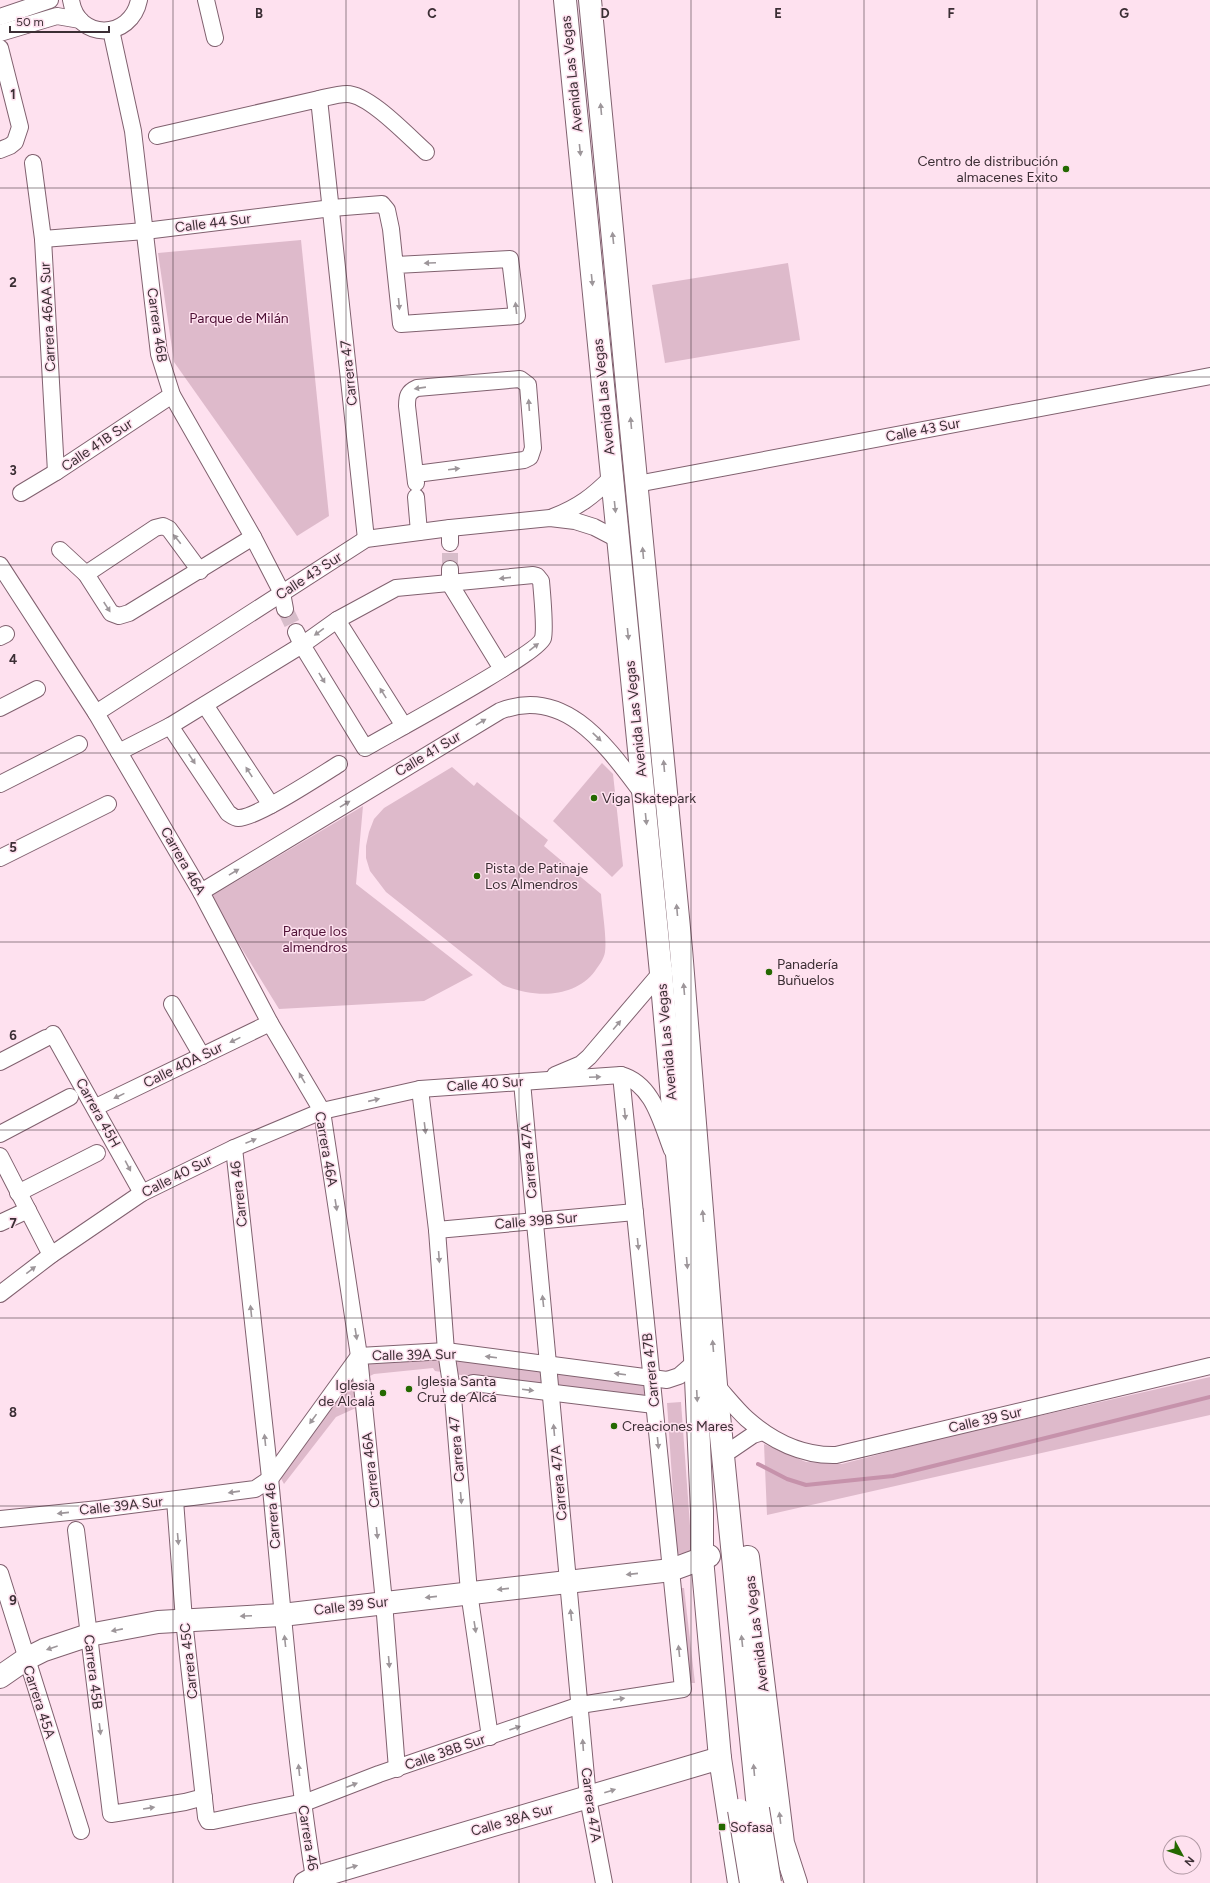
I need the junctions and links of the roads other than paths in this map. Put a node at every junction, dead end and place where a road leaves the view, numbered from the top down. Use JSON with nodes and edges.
{"nodes":[{"id":1,"x":50,"y":0,"type":"edge"},
{"id":2,"x":71,"y":0,"type":"edge"},
{"id":3,"x":139,"y":0,"type":"edge"},
{"id":4,"x":206,"y":0,"type":"edge"},
{"id":5,"x":565,"y":0,"type":"edge"},
{"id":6,"x":590,"y":0,"type":"edge"},
{"id":7,"x":0,"y":17,"type":"edge"},
{"id":8,"x":80,"y":20,"type":"junction"},
{"id":9,"x":111,"y":30,"type":"junction"},
{"id":10,"x":0,"y":33,"type":"edge"},
{"id":11,"x":215,"y":38,"type":"dead end"},
{"id":12,"x":0,"y":48,"type":"edge"},
{"id":13,"x":319,"y":99,"type":"junction"},
{"id":14,"x":157,"y":136,"type":"dead end"},
{"id":15,"x":0,"y":150,"type":"edge"},
{"id":16,"x":426,"y":152,"type":"dead end"},
{"id":17,"x":34,"y":163,"type":"dead end"},
{"id":18,"x":332,"y":208,"type":"junction"},
{"id":19,"x":145,"y":231,"type":"junction"},
{"id":20,"x":43,"y":239,"type":"junction"},
{"id":21,"x":396,"y":265,"type":"junction"},
{"id":22,"x":1210,"y":376,"type":"edge"},
{"id":23,"x":172,"y":395,"type":"junction"},
{"id":24,"x":56,"y":472,"type":"junction"},
{"id":25,"x":612,"y":476,"type":"junction"},
{"id":26,"x":637,"y":484,"type":"junction"},
{"id":27,"x":416,"y":485,"type":"junction"},
{"id":28,"x":21,"y":493,"type":"dead end"},
{"id":29,"x":550,"y":518,"type":"junction"},
{"id":30,"x":419,"y":532,"type":"junction"},
{"id":31,"x":253,"y":537,"type":"junction"},
{"id":32,"x":366,"y":539,"type":"junction"},
{"id":33,"x":618,"y":540,"type":"junction"},
{"id":34,"x":60,"y":550,"type":"dead end"},
{"id":35,"x":0,"y":565,"type":"edge"},
{"id":36,"x":200,"y":571,"type":"junction"},
{"id":37,"x":86,"y":574,"type":"junction"},
{"id":38,"x":450,"y":576,"type":"junction"},
{"id":39,"x":282,"y":593,"type":"junction"},
{"id":40,"x":285,"y":609,"type":"tunnel mouth"},
{"id":41,"x":337,"y":620,"type":"junction"},
{"id":42,"x":299,"y":638,"type":"junction"},
{"id":43,"x":502,"y":669,"type":"junction"},
{"id":44,"x":37,"y":689,"type":"dead end"},
{"id":45,"x":205,"y":705,"type":"junction"},
{"id":46,"x":0,"y":708,"type":"edge"},
{"id":47,"x":96,"y":713,"type":"junction"},
{"id":48,"x":170,"y":726,"type":"junction"},
{"id":49,"x":404,"y":726,"type":"junction"},
{"id":50,"x":79,"y":744,"type":"dead end"},
{"id":51,"x":119,"y":752,"type":"junction"},
{"id":52,"x":339,"y":764,"type":"dead end"},
{"id":53,"x":0,"y":784,"type":"edge"},
{"id":54,"x":643,"y":794,"type":"junction"},
{"id":55,"x":108,"y":804,"type":"dead end"},
{"id":56,"x":271,"y":805,"type":"junction"},
{"id":57,"x":0,"y":858,"type":"edge"},
{"id":58,"x":201,"y":892,"type":"junction"},
{"id":59,"x":681,"y":949,"type":"junction"},
{"id":60,"x":661,"y":973,"type":"junction"},
{"id":61,"x":172,"y":1004,"type":"dead end"},
{"id":62,"x":664,"y":1015,"type":"junction"},
{"id":63,"x":270,"y":1023,"type":"junction"},
{"id":64,"x":202,"y":1056,"type":"junction"},
{"id":65,"x":0,"y":1062,"type":"edge"},
{"id":66,"x":691,"y":1071,"type":"junction"},
{"id":67,"x":621,"y":1076,"type":"junction"},
{"id":68,"x":542,"y":1080,"type":"junction"},
{"id":69,"x":522,"y":1082,"type":"junction"},
{"id":70,"x":420,"y":1089,"type":"junction"},
{"id":71,"x":70,"y":1097,"type":"dead end"},
{"id":72,"x":96,"y":1108,"type":"junction"},
{"id":73,"x":322,"y":1112,"type":"junction"},
{"id":74,"x":0,"y":1134,"type":"edge"},
{"id":75,"x":234,"y":1148,"type":"junction"},
{"id":76,"x":97,"y":1153,"type":"dead end"},
{"id":77,"x":0,"y":1156,"type":"edge"},
{"id":78,"x":678,"y":1164,"type":"junction"},
{"id":79,"x":18,"y":1193,"type":"junction"},
{"id":80,"x":142,"y":1193,"type":"junction"},
{"id":81,"x":28,"y":1210,"type":"junction"},
{"id":82,"x":635,"y":1212,"type":"junction"},
{"id":83,"x":535,"y":1222,"type":"junction"},
{"id":84,"x":0,"y":1224,"type":"edge"},
{"id":85,"x":437,"y":1230,"type":"junction"},
{"id":86,"x":51,"y":1255,"type":"junction"},
{"id":87,"x":0,"y":1294,"type":"edge"},
{"id":88,"x":446,"y":1351,"type":"junction"},
{"id":89,"x":359,"y":1356,"type":"junction"},
{"id":90,"x":695,"y":1362,"type":"junction"},
{"id":91,"x":549,"y":1365,"type":"junction"},
{"id":92,"x":1210,"y":1366,"type":"edge"},
{"id":93,"x":652,"y":1378,"type":"junction"},
{"id":94,"x":716,"y":1385,"type":"junction"},
{"id":95,"x":550,"y":1392,"type":"junction"},
{"id":96,"x":453,"y":1397,"type":"junction"},
{"id":97,"x":654,"y":1405,"type":"junction"},
{"id":98,"x":698,"y":1428,"type":"junction"},
{"id":99,"x":764,"y":1432,"type":"junction"},
{"id":100,"x":727,"y":1447,"type":"junction"},
{"id":101,"x":270,"y":1479,"type":"junction"},
{"id":102,"x":174,"y":1500,"type":"junction"},
{"id":103,"x":0,"y":1519,"type":"edge"},
{"id":104,"x":76,"y":1530,"type":"dead end"},
{"id":105,"x":706,"y":1557,"type":"junction"},
{"id":106,"x":671,"y":1570,"type":"junction"},
{"id":107,"x":0,"y":1573,"type":"edge"},
{"id":108,"x":568,"y":1582,"type":"junction"},
{"id":109,"x":470,"y":1592,"type":"junction"},
{"id":110,"x":384,"y":1602,"type":"junction"},
{"id":111,"x":282,"y":1615,"type":"junction"},
{"id":112,"x":184,"y":1620,"type":"junction"},
{"id":113,"x":88,"y":1635,"type":"junction"},
{"id":114,"x":26,"y":1659,"type":"junction"},
{"id":115,"x":0,"y":1677,"type":"edge"},
{"id":116,"x":684,"y":1689,"type":"joint"},
{"id":117,"x":580,"y":1705,"type":"junction"},
{"id":118,"x":490,"y":1737,"type":"junction"},
{"id":119,"x":720,"y":1758,"type":"junction"},
{"id":120,"x":397,"y":1769,"type":"junction"},
{"id":121,"x":204,"y":1797,"type":"junction"},
{"id":122,"x":588,"y":1798,"type":"junction"},
{"id":123,"x":302,"y":1802,"type":"junction"},
{"id":124,"x":748,"y":1810,"type":"junction"},
{"id":125,"x":208,"y":1821,"type":"joint"},
{"id":126,"x":81,"y":1831,"type":"dead end"},
{"id":127,"x":783,"y":1843,"type":"junction"},
{"id":128,"x":735,"y":1861,"type":"junction"},
{"id":129,"x":312,"y":1881,"type":"edge"},
{"id":130,"x":604,"y":1883,"type":"edge"},
{"id":131,"x":739,"y":1883,"type":"edge"},
{"id":132,"x":751,"y":1883,"type":"edge"},
{"id":133,"x":770,"y":1883,"type":"edge"},
{"id":134,"x":796,"y":1883,"type":"edge"}],
"edges":[{"from":1,"to":7,"type":"street"},
{"from":2,"to":8,"type":"street"},
{"from":3,"to":9,"type":"street"},
{"from":4,"to":11,"type":"street"},
{"from":5,"to":25,"type":"main road","name":"Avenida Las Vegas","one_way":true},
{"from":26,"to":6,"type":"main road","name":"Avenida Las Vegas","one_way":true},
{"from":8,"to":9,"type":"street"},
{"from":8,"to":10,"type":"street"},
{"from":9,"to":19,"type":"street","name":"Carrera 46B"},
{"from":12,"to":15,"type":"street"},
{"from":13,"to":14,"type":"street"},
{"from":13,"to":16,"type":"street"},
{"from":13,"to":18,"type":"street","name":"Carrera 47"},
{"from":17,"to":20,"type":"street","name":"Carrera 46AA Sur"},
{"from":18,"to":19,"type":"street","name":"Calle 44 Sur"},
{"from":18,"to":21,"type":"street","name":"Calle 44 Sur"},
{"from":18,"to":32,"type":"street","name":"Carrera 47"},
{"from":19,"to":20,"type":"street","name":"Calle 44 Sur"},
{"from":19,"to":23,"type":"street","name":"Carrera 46B"},
{"from":20,"to":24,"type":"street","name":"Carrera 46AA Sur"},
{"from":21,"to":21,"type":"street","one_way":true},
{"from":22,"to":26,"type":"street","name":"Calle 43 Sur"},
{"from":23,"to":24,"type":"street","name":"Calle 41B Sur"},
{"from":23,"to":31,"type":"street","name":"Carrera 46B"},
{"from":24,"to":28,"type":"street","name":"Calle 41B Sur"},
{"from":25,"to":29,"type":"street"},
{"from":25,"to":33,"type":"main road","name":"Avenida Las Vegas","one_way":true},
{"from":59,"to":26,"type":"main road","name":"Avenida Las Vegas","one_way":true},
{"from":27,"to":27,"type":"street","one_way":true},
{"from":27,"to":30,"type":"street"},
{"from":29,"to":30,"type":"street","name":"Calle 43 Sur"},
{"from":29,"to":33,"type":"street"},
{"from":30,"to":32,"type":"street","name":"Calle 43 Sur"},
{"from":31,"to":36,"type":"street"},
{"from":31,"to":39,"type":"street","name":"Carrera 46B"},
{"from":32,"to":39,"type":"street","name":"Calle 43 Sur"},
{"from":33,"to":54,"type":"main road","name":"Avenida Las Vegas","one_way":true},
{"from":34,"to":37,"type":"street"},
{"from":35,"to":47,"type":"street","name":"Carrera 46A"},
{"from":37,"to":36,"type":"street","one_way":true},
{"from":36,"to":37,"type":"street","one_way":true},
{"from":38,"to":41,"type":"street"},
{"from":38,"to":43,"type":"street"},
{"from":43,"to":38,"type":"street","one_way":true},
{"from":39,"to":40,"type":"street","name":"Carrera 46B"},
{"from":39,"to":47,"type":"street","name":"Calle 43 Sur"},
{"from":41,"to":42,"type":"street","one_way":true},
{"from":49,"to":41,"type":"street","one_way":true},
{"from":42,"to":45,"type":"street"},
{"from":42,"to":49,"type":"street","one_way":true},
{"from":43,"to":49,"type":"street"},
{"from":44,"to":46,"type":"street"},
{"from":45,"to":48,"type":"street"},
{"from":56,"to":45,"type":"street","one_way":true},
{"from":47,"to":51,"type":"street","name":"Carrera 46A"},
{"from":48,"to":51,"type":"street"},
{"from":48,"to":56,"type":"street","one_way":true},
{"from":50,"to":53,"type":"street"},
{"from":51,"to":58,"type":"street","name":"Carrera 46A"},
{"from":52,"to":56,"type":"street"},
{"from":58,"to":54,"type":"street","name":"Calle 41 Sur","one_way":true},
{"from":54,"to":60,"type":"main road","name":"Avenida Las Vegas","one_way":true},
{"from":55,"to":57,"type":"street"},
{"from":58,"to":63,"type":"street","name":"Carrera 46A"},
{"from":59,"to":60,"type":"street","name":"Calle 40 Sur"},
{"from":66,"to":59,"type":"main road","name":"Avenida Las Vegas","one_way":true},
{"from":60,"to":62,"type":"main road","name":"Avenida Las Vegas"},
{"from":68,"to":60,"type":"street","name":"Calle 40 Sur","one_way":true},
{"from":61,"to":64,"type":"street"},
{"from":62,"to":66,"type":"main road"},
{"from":62,"to":78,"type":"main road","name":"Avenida Las Vegas"},
{"from":63,"to":64,"type":"street","name":"Calle 40A Sur","one_way":true},
{"from":73,"to":63,"type":"street","name":"Carrera 46A","one_way":true},
{"from":64,"to":72,"type":"street","name":"Calle 40A Sur","one_way":true},
{"from":65,"to":72,"type":"street","name":"Carrera 45H"},
{"from":94,"to":66,"type":"main road","name":"Avenida Las Vegas","one_way":true},
{"from":68,"to":67,"type":"street","name":"Calle 40 Sur","one_way":true},
{"from":67,"to":78,"type":"street","name":"Calle 40 Sur"},
{"from":67,"to":82,"type":"street","name":"Carrera 47B","one_way":true},
{"from":68,"to":69,"type":"street","name":"Calle 40 Sur"},
{"from":69,"to":70,"type":"street","name":"Calle 40 Sur"},
{"from":69,"to":83,"type":"street","name":"Carrera 47A"},
{"from":73,"to":70,"type":"street","name":"Calle 40 Sur","one_way":true},
{"from":70,"to":85,"type":"street","name":"Carrera 47","one_way":true},
{"from":71,"to":74,"type":"street"},
{"from":72,"to":80,"type":"street","name":"Carrera 45H","one_way":true},
{"from":75,"to":73,"type":"street","name":"Calle 40 Sur","one_way":true},
{"from":73,"to":89,"type":"street","name":"Carrera 46A","one_way":true},
{"from":75,"to":80,"type":"street","name":"Calle 40 Sur"},
{"from":101,"to":75,"type":"street","name":"Carrera 46","one_way":true},
{"from":76,"to":79,"type":"street"},
{"from":77,"to":79,"type":"street"},
{"from":78,"to":90,"type":"main road","name":"Avenida Las Vegas","one_way":true},
{"from":79,"to":81,"type":"street"},
{"from":80,"to":86,"type":"street","name":"Calle 40 Sur"},
{"from":81,"to":84,"type":"street"},
{"from":81,"to":86,"type":"street"},
{"from":82,"to":83,"type":"street","name":"Calle 39B Sur"},
{"from":82,"to":93,"type":"street","name":"Carrera 47B","one_way":true},
{"from":83,"to":85,"type":"street","name":"Calle 39B Sur"},
{"from":91,"to":83,"type":"street","name":"Carrera 47A","one_way":true},
{"from":85,"to":88,"type":"street","name":"Carrera 47","one_way":true},
{"from":87,"to":86,"type":"street","name":"Calle 40 Sur","one_way":true},
{"from":88,"to":89,"type":"street","name":"Calle 39A Sur"},
{"from":91,"to":88,"type":"street","name":"Calle 39A Sur","one_way":true},
{"from":88,"to":96,"type":"street","name":"Carrera 47"},
{"from":89,"to":101,"type":"street","name":"Calle 39A Sur","one_way":true},
{"from":89,"to":110,"type":"street","name":"Carrera 46A","one_way":true},
{"from":90,"to":93,"type":"street","name":"Calle 39A Sur"},
{"from":90,"to":98,"type":"main road","name":"Avenida Las Vegas","one_way":true},
{"from":93,"to":91,"type":"street","name":"Calle 39A Sur","one_way":true},
{"from":91,"to":95,"type":"street","name":"Carrera 47A"},
{"from":92,"to":99,"type":"street","name":"Calle 39 Sur"},
{"from":93,"to":97,"type":"street","name":"Carrera 47B"},
{"from":94,"to":99,"type":"street","name":"Calle 39 Sur"},
{"from":94,"to":100,"type":"main road","name":"Avenida Las Vegas"},
{"from":96,"to":95,"type":"street","one_way":true},
{"from":95,"to":97,"type":"street"},
{"from":108,"to":95,"type":"street","name":"Carrera 47A","one_way":true},
{"from":96,"to":109,"type":"street","name":"Carrera 47","one_way":true},
{"from":97,"to":106,"type":"street","name":"Carrera 47B","one_way":true},
{"from":98,"to":100,"type":"main road"},
{"from":98,"to":105,"type":"main road","name":"Avenida Las Vegas"},
{"from":99,"to":100,"type":"street"},
{"from":124,"to":100,"type":"main road","name":"Avenida Las Vegas","one_way":true},
{"from":127,"to":100,"type":"main road","name":"Avenida Las Vegas","one_way":true},
{"from":101,"to":102,"type":"street","name":"Calle 39A Sur","one_way":true},
{"from":101,"to":111,"type":"street","name":"Carrera 46"},
{"from":102,"to":103,"type":"street","name":"Calle 39A Sur","one_way":true},
{"from":102,"to":112,"type":"street","name":"Carrera 45C","one_way":true},
{"from":104,"to":113,"type":"street","name":"Carrera 45B"},
{"from":105,"to":106,"type":"main road","name":"Calle 39 Sur"},
{"from":105,"to":119,"type":"main road","name":"Avenida Las Vegas"},
{"from":105,"to":124,"type":"main road","name":"Avenida Las Vegas"},
{"from":106,"to":108,"type":"main road","name":"Calle 39 Sur","one_way":true},
{"from":116,"to":106,"type":"street","name":"Carrera 47B","one_way":true},
{"from":107,"to":114,"type":"street","name":"Carrera 45A"},
{"from":108,"to":109,"type":"main road","name":"Calle 39 Sur","one_way":true},
{"from":117,"to":108,"type":"street","name":"Carrera 47A","one_way":true},
{"from":109,"to":110,"type":"main road","name":"Calle 39 Sur","one_way":true},
{"from":109,"to":118,"type":"street","name":"Carrera 47","one_way":true},
{"from":110,"to":111,"type":"main road","name":"Calle 39 Sur"},
{"from":110,"to":120,"type":"street","name":"Carrera 46A","one_way":true},
{"from":111,"to":112,"type":"main road","name":"Calle 39 Sur","one_way":true},
{"from":123,"to":111,"type":"street","name":"Carrera 46","one_way":true},
{"from":112,"to":113,"type":"main road","name":"Calle 39 Sur","one_way":true},
{"from":112,"to":121,"type":"street","name":"Carrera 45C"},
{"from":113,"to":114,"type":"main road","name":"Calle 39 Sur","one_way":true},
{"from":113,"to":121,"type":"street","name":"Carrera 45B","one_way":true},
{"from":114,"to":115,"type":"main road","name":"Calle 39 Sur"},
{"from":114,"to":126,"type":"street","name":"Carrera 45A"},
{"from":117,"to":116,"type":"street","name":"Calle 38B Sur","one_way":true},
{"from":118,"to":117,"type":"street","name":"Calle 38B Sur","one_way":true},
{"from":122,"to":117,"type":"street","name":"Carrera 47A","one_way":true},
{"from":118,"to":120,"type":"street","name":"Calle 38B Sur"},
{"from":122,"to":119,"type":"main road","name":"Calle 38A Sur","one_way":true},
{"from":119,"to":128,"type":"main road","name":"Avenida Las Vegas"},
{"from":123,"to":120,"type":"street","name":"Calle 38B Sur","one_way":true},
{"from":121,"to":125,"type":"street","name":"Carrera 45C"},
{"from":129,"to":122,"type":"main road","name":"Calle 38A Sur","one_way":true},
{"from":122,"to":130,"type":"street","name":"Carrera 47A"},
{"from":123,"to":125,"type":"street","name":"Calle 38B Sur"},
{"from":123,"to":129,"type":"street","name":"Carrera 46"},
{"from":124,"to":132,"type":"main road","name":"Avenida Las Vegas","bridge":true},
{"from":124,"to":133,"type":"main road","name":"Avenida Las Vegas","bridge":true},
{"from":127,"to":128,"type":"main road"},
{"from":127,"to":134,"type":"main road","name":"Avenida Las Vegas"},
{"from":128,"to":131,"type":"main road","name":"Avenida Las Vegas"}]}
